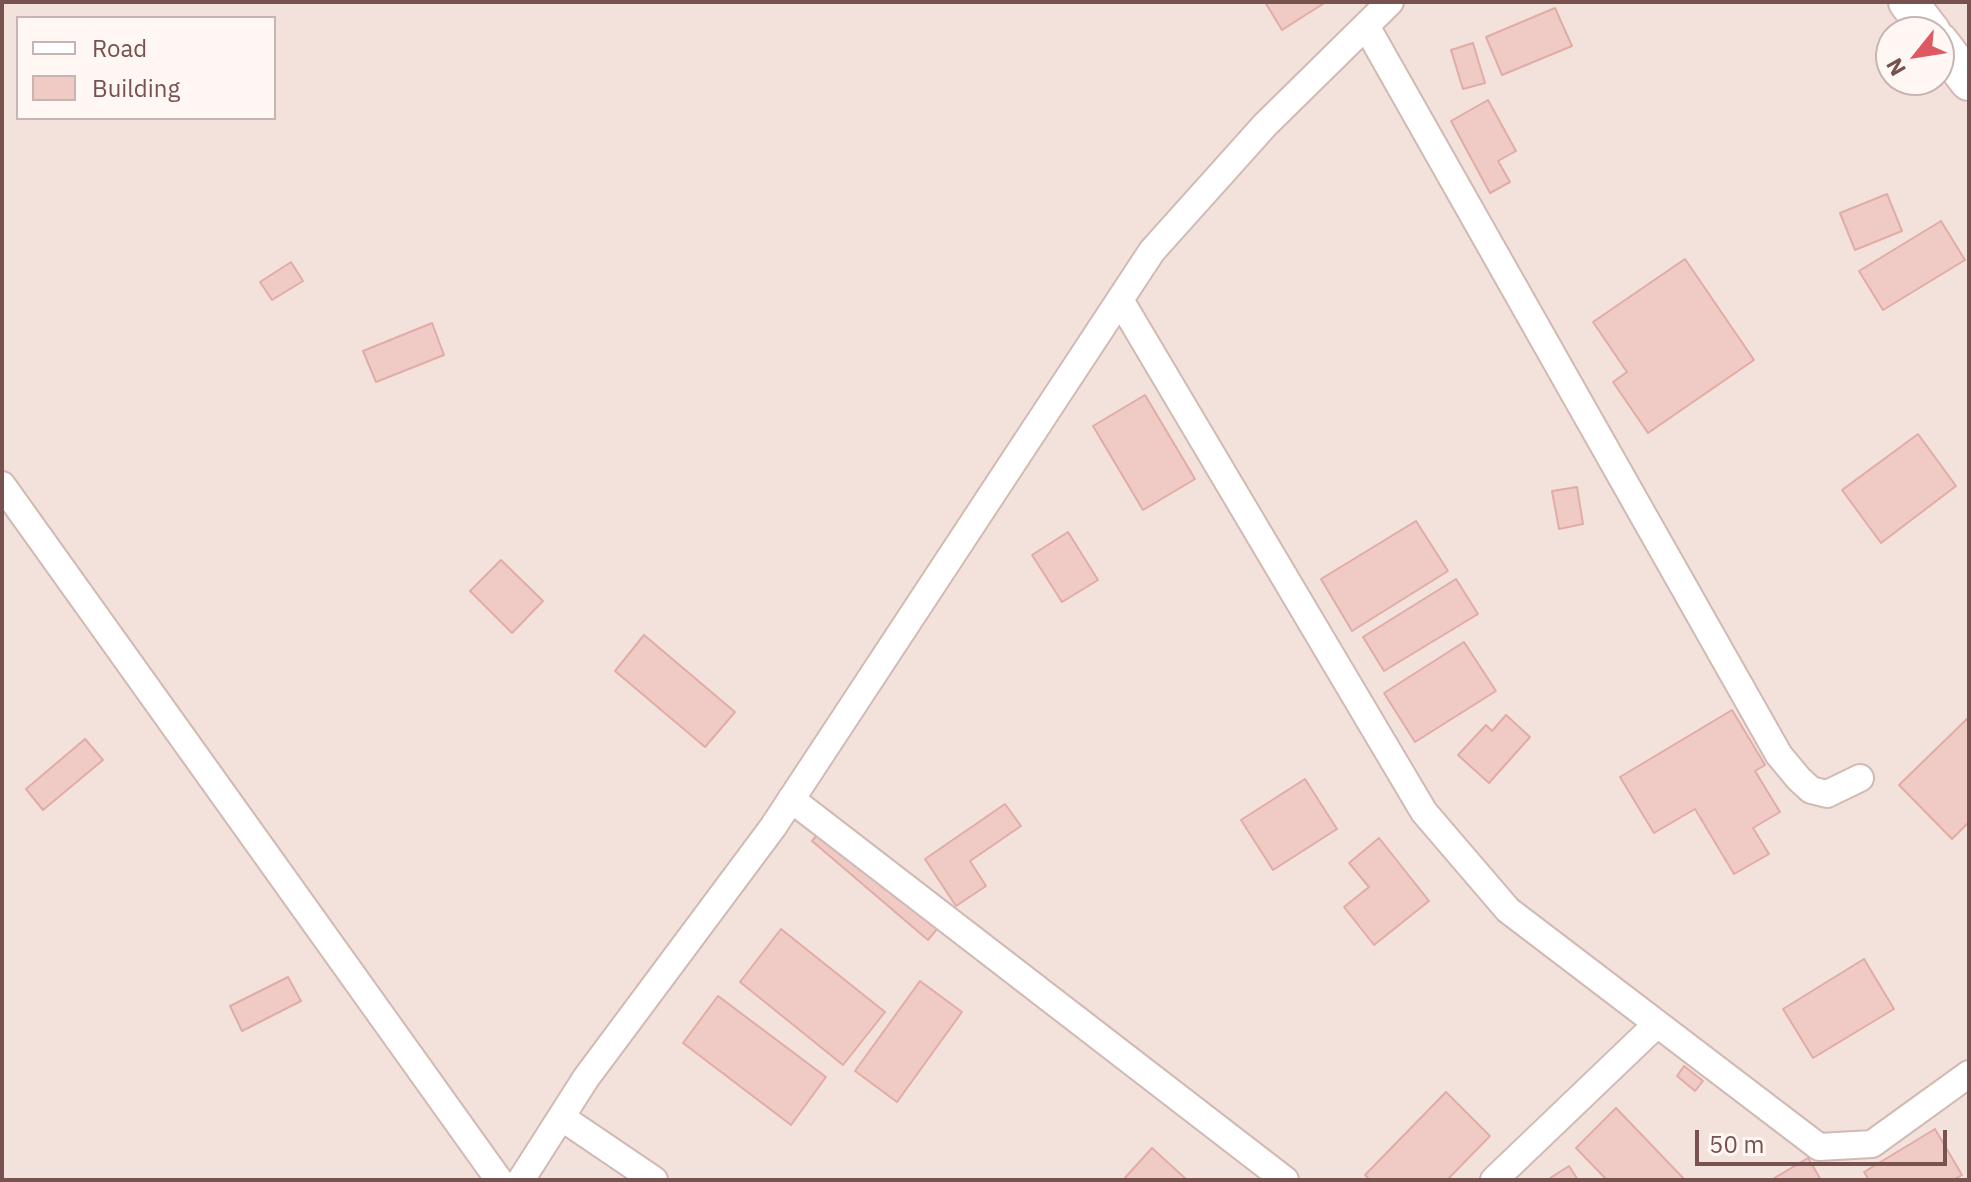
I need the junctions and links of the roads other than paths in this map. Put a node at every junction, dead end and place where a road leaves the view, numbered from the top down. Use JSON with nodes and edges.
{"nodes":[{"id":1,"x":1390,"y":2,"type":"edge"},
{"id":2,"x":1366,"y":26,"type":"junction"},
{"id":3,"x":1955,"y":63,"type":"edge"},
{"id":4,"x":1969,"y":81,"type":"edge"},
{"id":5,"x":1120,"y":300,"type":"junction"},
{"id":6,"x":2,"y":485,"type":"edge"},
{"id":7,"x":1860,"y":778,"type":"dead end"},
{"id":8,"x":791,"y":799,"type":"junction"},
{"id":9,"x":1657,"y":1024,"type":"junction"},
{"id":10,"x":1969,"y":1074,"type":"edge"},
{"id":11,"x":561,"y":1117,"type":"junction"},
{"id":12,"x":499,"y":1180,"type":"edge"},
{"id":13,"x":521,"y":1180,"type":"edge"},
{"id":14,"x":654,"y":1180,"type":"edge"},
{"id":15,"x":1285,"y":1180,"type":"edge"},
{"id":16,"x":1494,"y":1180,"type":"edge"}],
"edges":[{"from":1,"to":2,"type":"street"},
{"from":2,"to":5,"type":"street"},
{"from":2,"to":7,"type":"street"},
{"from":3,"to":4,"type":"street"},
{"from":5,"to":8,"type":"street"},
{"from":5,"to":9,"type":"street"},
{"from":6,"to":12,"type":"street"},
{"from":8,"to":11,"type":"street"},
{"from":8,"to":15,"type":"street"},
{"from":9,"to":10,"type":"street"},
{"from":9,"to":16,"type":"street"},
{"from":11,"to":13,"type":"street"},
{"from":11,"to":14,"type":"street"}]}
